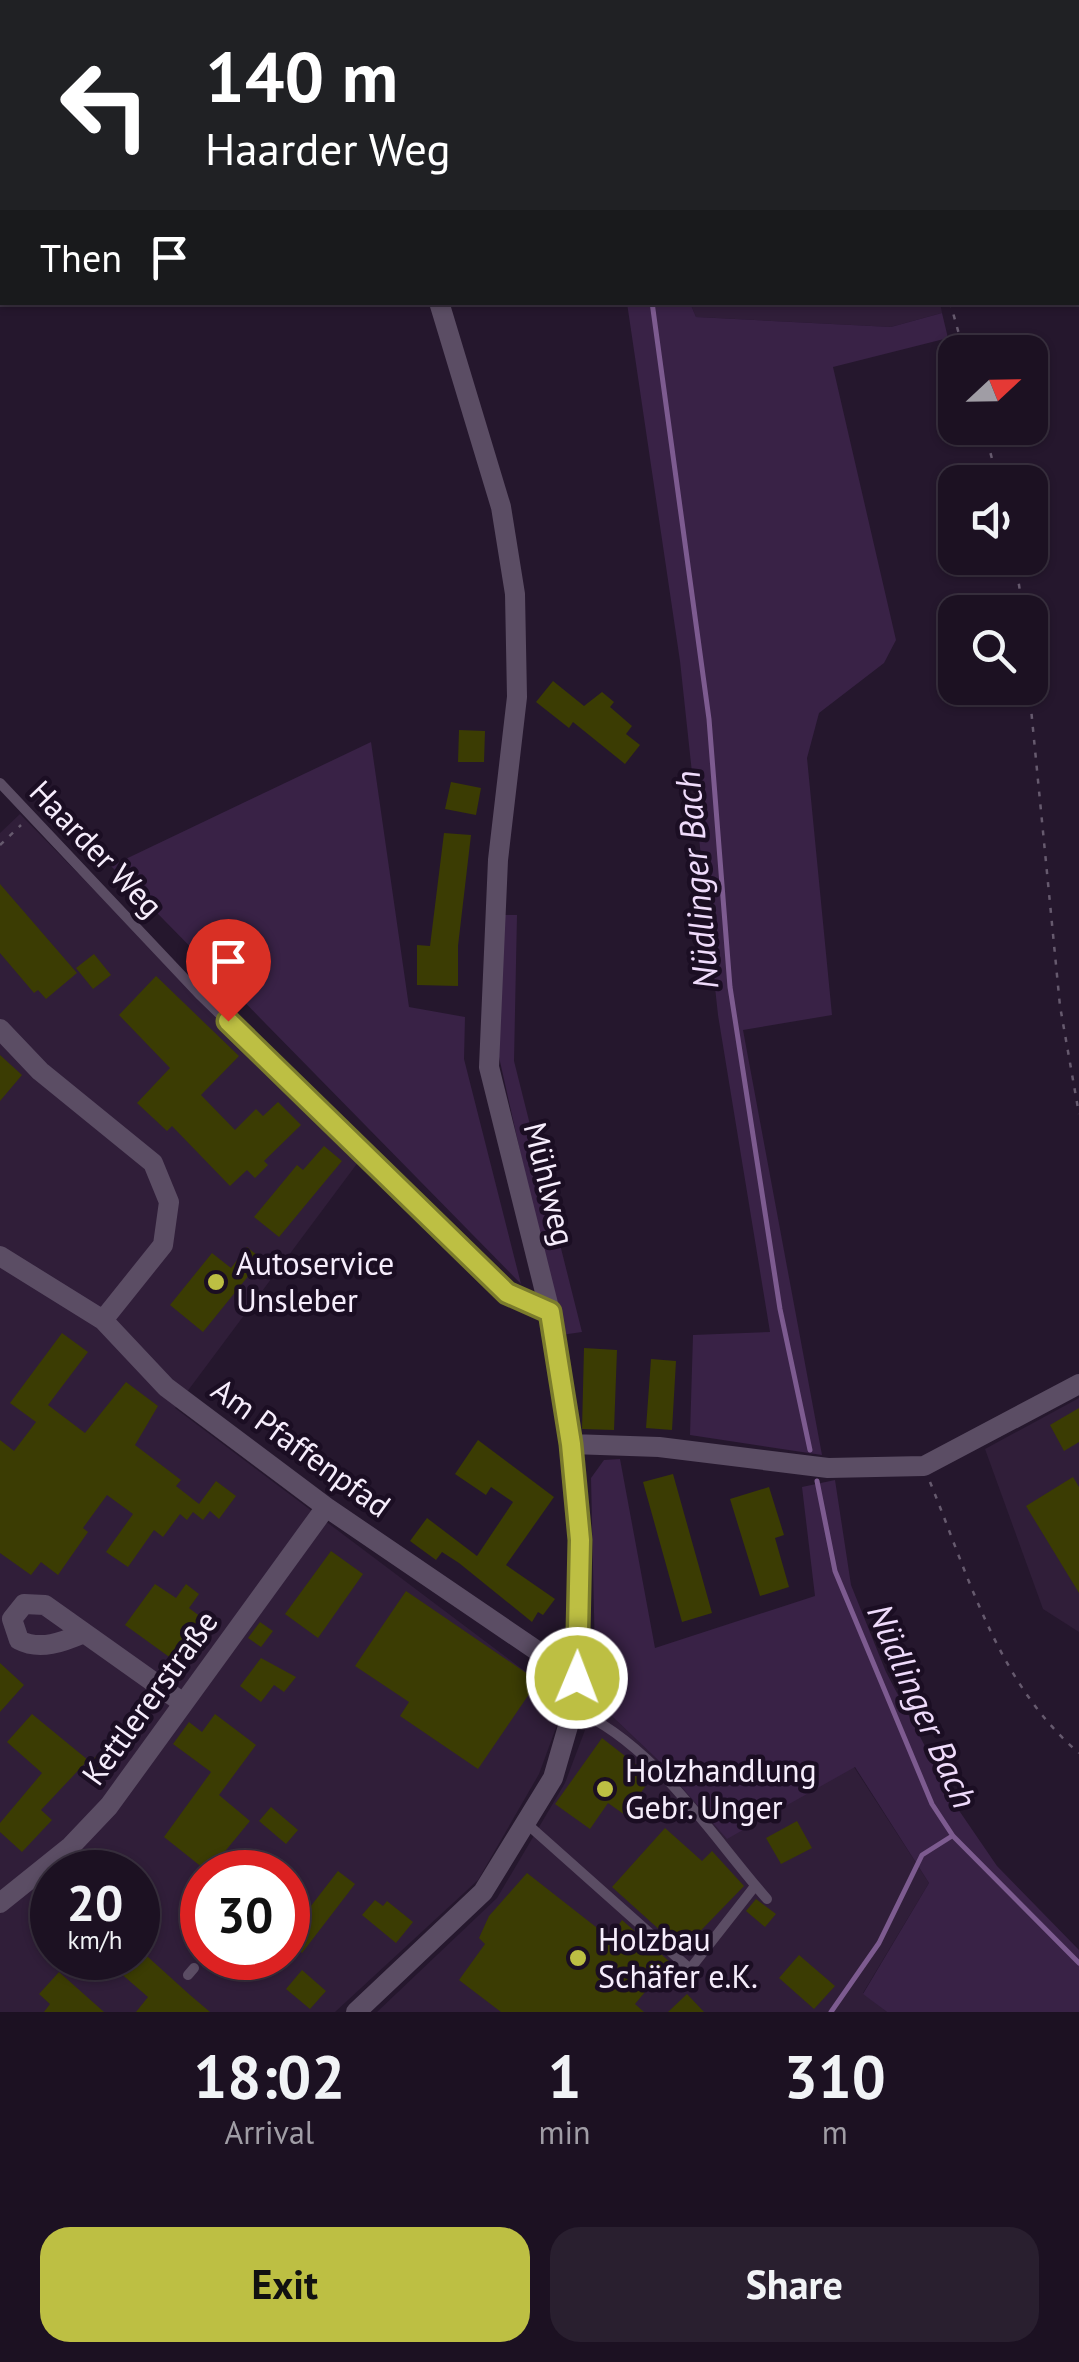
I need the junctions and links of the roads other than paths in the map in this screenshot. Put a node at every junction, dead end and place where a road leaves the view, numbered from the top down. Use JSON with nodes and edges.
{"nodes":[{"id":1,"x":440,"y":305,"type":"edge"},
{"id":2,"x":0,"y":783,"type":"edge"},
{"id":3,"x":0,"y":1029,"type":"edge"},
{"id":4,"x":0,"y":1256,"type":"edge"},
{"id":5,"x":550,"y":1312,"type":"junction"},
{"id":6,"x":103,"y":1320,"type":"junction"},
{"id":7,"x":1079,"y":1384,"type":"edge"},
{"id":8,"x":571,"y":1444,"type":"junction"},
{"id":9,"x":326,"y":1506,"type":"junction"},
{"id":10,"x":84,"y":1633,"type":"dead end"},
{"id":11,"x":577,"y":1678,"type":"junction"},
{"id":12,"x":183,"y":1704,"type":"junction"},
{"id":13,"x":573,"y":1709,"type":"junction"},
{"id":14,"x":526,"y":1823,"type":"junction"},
{"id":15,"x":755,"y":1886,"type":"junction"},
{"id":16,"x":766,"y":1898,"type":"dead end"},
{"id":17,"x":0,"y":1903,"type":"edge"},
{"id":18,"x":356,"y":2012,"type":"edge"}],
"edges":[{"from":1,"to":5,"type":"street","name":"Mühlweg"},
{"from":2,"to":5,"type":"lane","name":"Haarder Weg"},
{"from":3,"to":6,"type":"street"},
{"from":4,"to":6,"type":"street","name":"Am Pfaffenpfad"},
{"from":5,"to":8,"type":"street","name":"Mühlweg"},
{"from":6,"to":9,"type":"street","name":"Am Pfaffenpfad"},
{"from":7,"to":8,"type":"street"},
{"from":8,"to":11,"type":"street","name":"Mühlweg"},
{"from":9,"to":11,"type":"street","name":"Am Pfaffenpfad"},
{"from":9,"to":12,"type":"street","name":"Kettlererstraße"},
{"from":10,"to":12,"type":"street"},
{"from":11,"to":13,"type":"street","name":"Mühlweg"},
{"from":12,"to":17,"type":"street","name":"Kettlererstraße"},
{"from":13,"to":14,"type":"street","name":"Mühlweg"},
{"from":13,"to":15,"type":"lane"},
{"from":14,"to":15,"type":"lane"},
{"from":14,"to":18,"type":"street","name":"Mühlweg"},
{"from":15,"to":16,"type":"lane"}]}
